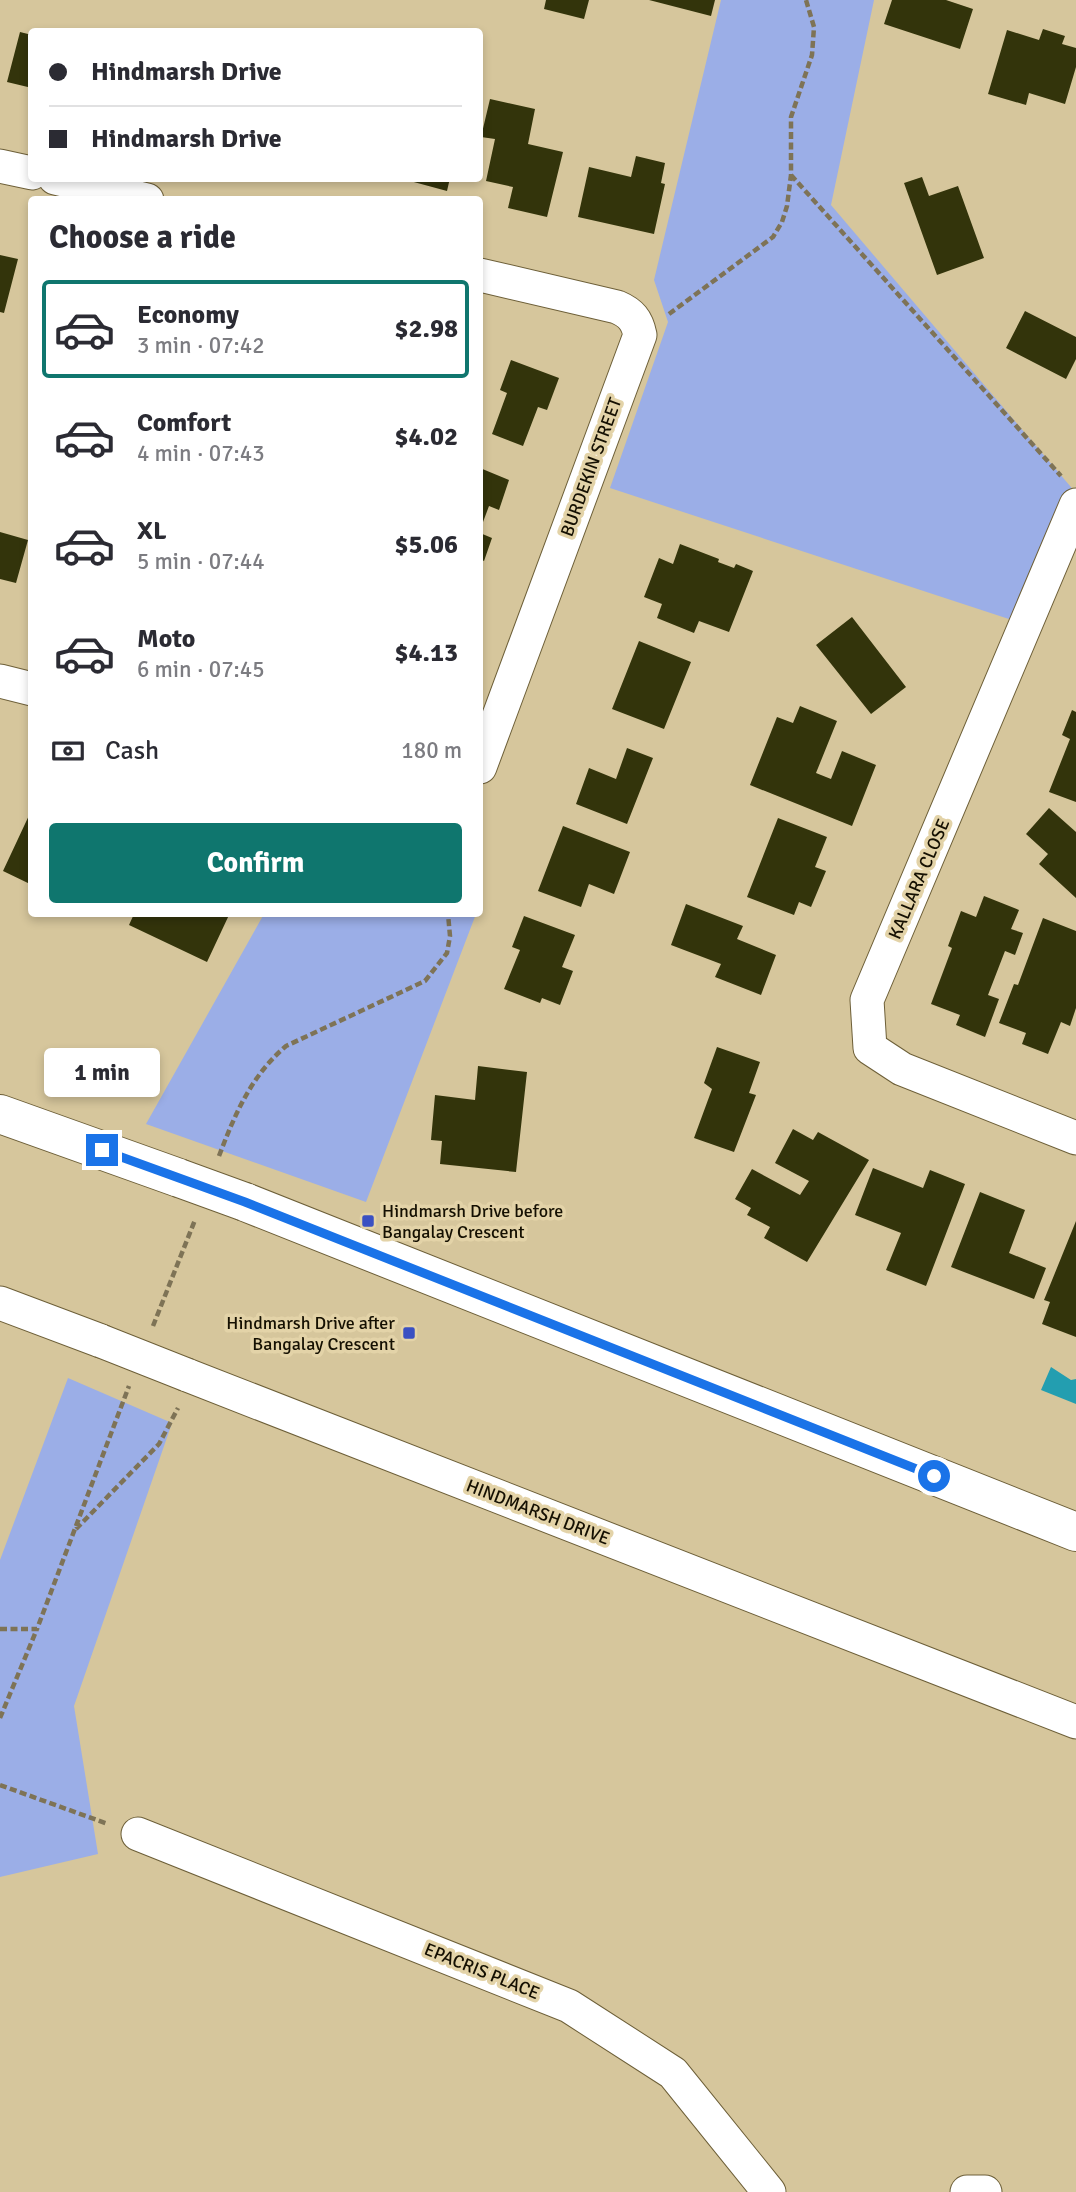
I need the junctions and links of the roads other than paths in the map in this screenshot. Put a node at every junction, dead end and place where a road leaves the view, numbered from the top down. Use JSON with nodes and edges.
{"nodes":[{"id":1,"x":0,"y":166,"type":"edge"},
{"id":2,"x":28,"y":172,"type":"edge"},
{"id":3,"x":72,"y":182,"type":"edge"},
{"id":4,"x":131,"y":196,"type":"edge"},
{"id":5,"x":483,"y":276,"type":"edge"},
{"id":6,"x":1071,"y":494,"type":"edge"},
{"id":7,"x":0,"y":681,"type":"edge"},
{"id":8,"x":28,"y":688,"type":"edge"},
{"id":9,"x":483,"y":759,"type":"edge"},
{"id":10,"x":0,"y":1114,"type":"edge"},
{"id":11,"x":1076,"y":1138,"type":"edge"},
{"id":12,"x":0,"y":1303,"type":"edge"},
{"id":13,"x":1076,"y":1532,"type":"edge"},
{"id":14,"x":1076,"y":1722,"type":"edge"},
{"id":15,"x":138,"y":1835,"type":"road end"},
{"id":16,"x":769,"y":2192,"type":"edge"},
{"id":17,"x":967,"y":2192,"type":"edge"},
{"id":18,"x":985,"y":2192,"type":"edge"}],
"edges":[{"from":1,"to":2,"type":"street"},
{"from":3,"to":4,"type":"street"},
{"from":5,"to":9,"type":"street","name":"BURDEKIN STREET"},
{"from":6,"to":11,"type":"street","name":"KALLARA CLOSE"},
{"from":7,"to":8,"type":"street"},
{"from":10,"to":13,"type":"main road","bridge":true},
{"from":12,"to":14,"type":"street","name":"HINDMARSH DRIVE","bridge":true},
{"from":15,"to":16,"type":"street","name":"EPACRIS PLACE"},
{"from":17,"to":18,"type":"street"}]}
